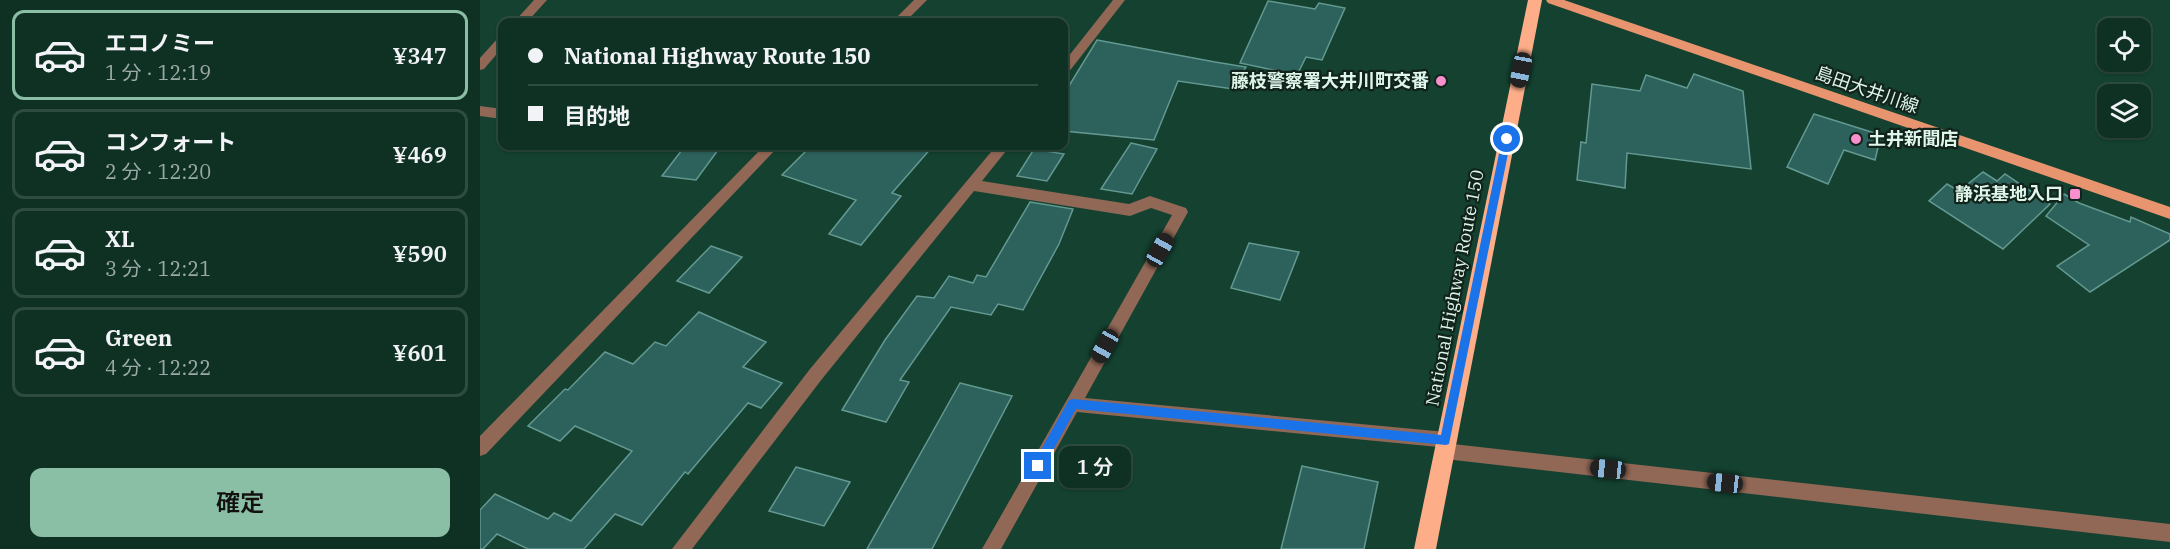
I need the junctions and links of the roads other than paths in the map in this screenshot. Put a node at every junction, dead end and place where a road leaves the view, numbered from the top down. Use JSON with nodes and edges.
{"nodes":[{"id":1,"x":541,"y":0,"type":"edge"},
{"id":2,"x":921,"y":0,"type":"edge"},
{"id":3,"x":1119,"y":0,"type":"edge"},
{"id":4,"x":1535,"y":0,"type":"edge"},
{"id":5,"x":1552,"y":0,"type":"edge"},
{"id":6,"x":524,"y":18,"type":"edge"},
{"id":7,"x":902,"y":18,"type":"edge"},
{"id":8,"x":498,"y":46,"type":"edge"},
{"id":9,"x":1068,"y":65,"type":"edge"},
{"id":10,"x":480,"y":66,"type":"edge"},
{"id":11,"x":480,"y":111,"type":"edge"},
{"id":12,"x":498,"y":113,"type":"edge"},
{"id":13,"x":768,"y":150,"type":"edge"},
{"id":14,"x":1000,"y":150,"type":"edge"},
{"id":15,"x":972,"y":185,"type":"junction"},
{"id":16,"x":2170,"y":213,"type":"edge"},
{"id":17,"x":1073,"y":404,"type":"junction"},
{"id":18,"x":1445,"y":446,"type":"junction"},
{"id":19,"x":480,"y":448,"type":"edge"},
{"id":20,"x":2170,"y":533,"type":"edge"},
{"id":21,"x":681,"y":549,"type":"edge"},
{"id":22,"x":991,"y":549,"type":"edge"},
{"id":23,"x":1425,"y":549,"type":"edge"}],
"edges":[{"from":1,"to":6,"type":"street"},
{"from":2,"to":7,"type":"street"},
{"from":3,"to":9,"type":"street"},
{"from":4,"to":18,"type":"highway","name":"National Highway Route 150"},
{"from":5,"to":16,"type":"main road","name":"島田大井川線"},
{"from":8,"to":10,"type":"street"},
{"from":11,"to":12,"type":"street"},
{"from":13,"to":19,"type":"street"},
{"from":14,"to":15,"type":"street"},
{"from":15,"to":17,"type":"street"},
{"from":15,"to":21,"type":"street"},
{"from":17,"to":18,"type":"street"},
{"from":17,"to":22,"type":"street"},
{"from":18,"to":20,"type":"street"},
{"from":18,"to":23,"type":"highway","name":"National Highway Route 150"}]}
